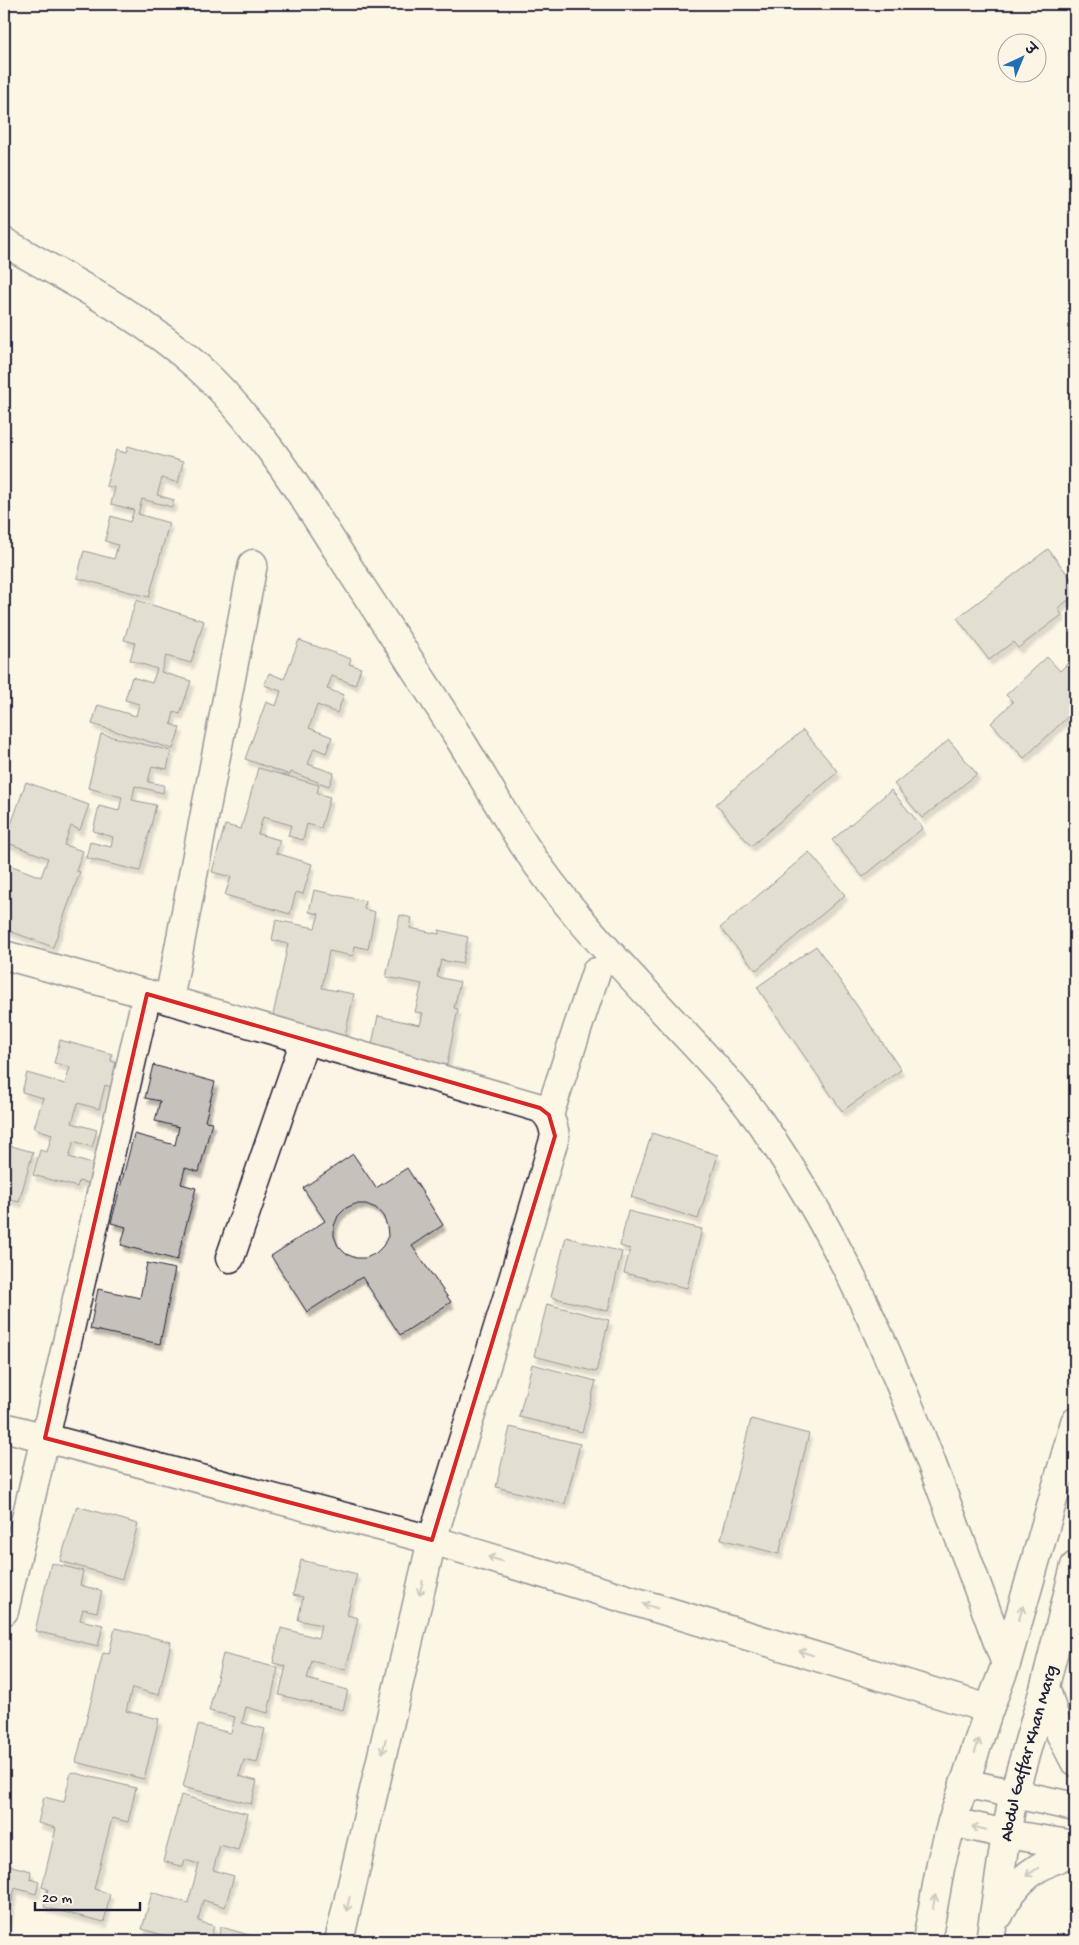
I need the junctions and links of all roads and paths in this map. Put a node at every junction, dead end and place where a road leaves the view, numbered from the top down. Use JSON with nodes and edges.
{"nodes":[{"id":1,"x":4,"y":242,"type":"edge"},
{"id":2,"x":253,"y":564,"type":"dead end"},
{"id":3,"x":4,"y":955,"type":"edge"},
{"id":4,"x":596,"y":972,"type":"dead end"},
{"id":5,"x":158,"y":997,"type":"junction"},
{"id":6,"x":305,"y":1040,"type":"junction"},
{"id":7,"x":548,"y":1115,"type":"junction"},
{"id":8,"x":230,"y":1258,"type":"dead end"},
{"id":9,"x":1075,"y":1422,"type":"edge"},
{"id":10,"x":4,"y":1427,"type":"edge"},
{"id":11,"x":45,"y":1438,"type":"junction"},
{"id":12,"x":432,"y":1540,"type":"junction"},
{"id":13,"x":1075,"y":1566,"type":"edge"},
{"id":14,"x":4,"y":1611,"type":"edge"},
{"id":15,"x":1006,"y":1664,"type":"junction"},
{"id":16,"x":1045,"y":1686,"type":"junction"},
{"id":17,"x":989,"y":1709,"type":"junction"},
{"id":18,"x":1075,"y":1762,"type":"edge"},
{"id":19,"x":964,"y":1783,"type":"junction"},
{"id":20,"x":1014,"y":1793,"type":"junction"},
{"id":21,"x":1075,"y":1807,"type":"edge"},
{"id":22,"x":952,"y":1822,"type":"junction"},
{"id":23,"x":1006,"y":1834,"type":"junction"},
{"id":24,"x":1075,"y":1845,"type":"edge"},
{"id":25,"x":1075,"y":1851,"type":"edge"},
{"id":26,"x":339,"y":1941,"type":"edge"},
{"id":27,"x":927,"y":1941,"type":"edge"},
{"id":28,"x":990,"y":1941,"type":"edge"}],
"edges":[{"from":1,"to":15,"type":"street"},
{"from":2,"to":5,"type":"street"},
{"from":3,"to":5,"type":"street"},
{"from":4,"to":7,"type":"street"},
{"from":5,"to":6,"type":"street"},
{"from":5,"to":11,"type":"street"},
{"from":6,"to":7,"type":"street"},
{"from":6,"to":8,"type":"street"},
{"from":7,"to":12,"type":"street"},
{"from":15,"to":9,"type":"street","one_way":true},
{"from":10,"to":11,"type":"street"},
{"from":11,"to":12,"type":"street"},
{"from":11,"to":14,"type":"street"},
{"from":17,"to":12,"type":"street","one_way":true},
{"from":12,"to":26,"type":"street","one_way":true},
{"from":13,"to":16,"type":"street","name":"Abdul Gaffar Khan Marg"},
{"from":15,"to":17,"type":"street"},
{"from":16,"to":18,"type":"street"},
{"from":16,"to":20,"type":"street","name":"Abdul Gaffar Khan Marg"},
{"from":19,"to":17,"type":"street","one_way":true},
{"from":19,"to":20,"type":"street"},
{"from":19,"to":22,"type":"street"},
{"from":20,"to":21,"type":"street"},
{"from":20,"to":23,"type":"street","name":"Abdul Gaffar Khan Marg"},
{"from":23,"to":22,"type":"street","one_way":true},
{"from":27,"to":22,"type":"street","one_way":true},
{"from":23,"to":24,"type":"street"},
{"from":23,"to":28,"type":"street","name":"Abdul Gaffar Khan Marg"},
{"from":25,"to":28,"type":"street","one_way":true}]}
